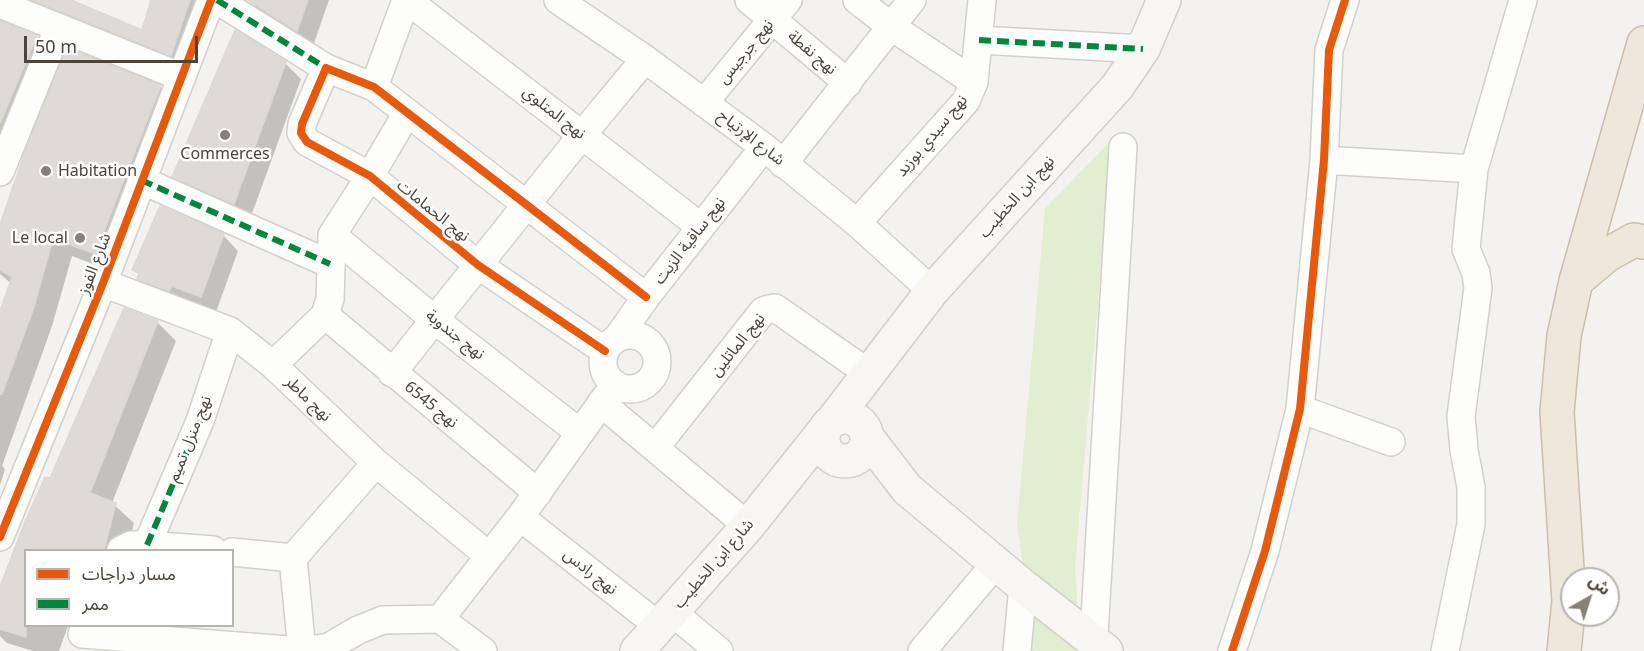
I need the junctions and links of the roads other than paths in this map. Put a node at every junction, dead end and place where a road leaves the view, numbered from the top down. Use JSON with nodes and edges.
{"nodes":[{"id":1,"x":211,"y":0,"type":"edge"},
{"id":2,"x":217,"y":0,"type":"edge"},
{"id":3,"x":407,"y":0,"type":"edge"},
{"id":4,"x":558,"y":0,"type":"edge"},
{"id":5,"x":749,"y":0,"type":"edge"},
{"id":6,"x":857,"y":0,"type":"edge"},
{"id":7,"x":912,"y":0,"type":"edge"},
{"id":8,"x":1164,"y":0,"type":"edge"},
{"id":9,"x":1345,"y":0,"type":"edge"},
{"id":10,"x":1523,"y":0,"type":"edge"},
{"id":11,"x":981,"y":1,"type":"edge"},
{"id":12,"x":0,"y":4,"type":"edge"},
{"id":13,"x":780,"y":10,"type":"edge"},
{"id":14,"x":892,"y":27,"type":"junction"},
{"id":15,"x":58,"y":29,"type":"junction"},
{"id":16,"x":979,"y":40,"type":"junction"},
{"id":17,"x":1644,"y":43,"type":"edge"},
{"id":18,"x":1143,"y":50,"type":"junction"},
{"id":19,"x":645,"y":59,"type":"junction"},
{"id":20,"x":326,"y":68,"type":"junction"},
{"id":21,"x":182,"y":77,"type":"junction"},
{"id":22,"x":974,"y":82,"type":"junction"},
{"id":23,"x":848,"y":83,"type":"junction"},
{"id":24,"x":374,"y":87,"type":"junction"},
{"id":25,"x":704,"y":103,"type":"junction"},
{"id":26,"x":407,"y":112,"type":"junction"},
{"id":27,"x":582,"y":135,"type":"junction"},
{"id":28,"x":1123,"y":147,"type":"dead end"},
{"id":29,"x":774,"y":155,"type":"junction"},
{"id":30,"x":1324,"y":160,"type":"junction"},
{"id":31,"x":1474,"y":169,"type":"junction"},
{"id":32,"x":0,"y":172,"type":"edge"},
{"id":33,"x":370,"y":176,"type":"junction"},
{"id":34,"x":141,"y":180,"type":"junction"},
{"id":35,"x":525,"y":205,"type":"junction"},
{"id":36,"x":857,"y":223,"type":"junction"},
{"id":37,"x":701,"y":227,"type":"junction"},
{"id":38,"x":332,"y":235,"type":"junction"},
{"id":39,"x":1644,"y":242,"type":"edge"},
{"id":40,"x":330,"y":264,"type":"junction"},
{"id":41,"x":478,"y":265,"type":"junction"},
{"id":42,"x":1576,"y":282,"type":"junction"},
{"id":43,"x":103,"y":283,"type":"junction"},
{"id":44,"x":932,"y":291,"type":"junction"},
{"id":45,"x":646,"y":297,"type":"junction"},
{"id":46,"x":325,"y":315,"type":"junction"},
{"id":47,"x":435,"y":320,"type":"junction"},
{"id":48,"x":230,"y":331,"type":"junction"},
{"id":49,"x":611,"y":344,"type":"junction"},
{"id":50,"x":273,"y":365,"type":"junction"},
{"id":51,"x":392,"y":373,"type":"junction"},
{"id":52,"x":863,"y":380,"type":"junction"},
{"id":53,"x":608,"y":394,"type":"junction"},
{"id":54,"x":1300,"y":409,"type":"junction"},
{"id":55,"x":579,"y":434,"type":"junction"},
{"id":56,"x":846,"y":439,"type":"junction"},
{"id":57,"x":1391,"y":442,"type":"dead end"},
{"id":58,"x":655,"y":448,"type":"junction"},
{"id":59,"x":376,"y":463,"type":"junction"},
{"id":60,"x":789,"y":475,"type":"joint"},
{"id":61,"x":538,"y":493,"type":"junction"},
{"id":62,"x":6,"y":504,"type":"edge"},
{"id":63,"x":520,"y":516,"type":"junction"},
{"id":64,"x":748,"y":526,"type":"junction"},
{"id":65,"x":0,"y":537,"type":"edge"},
{"id":66,"x":134,"y":548,"type":"edge"},
{"id":67,"x":174,"y":549,"type":"edge"},
{"id":68,"x":234,"y":552,"type":"edge"},
{"id":69,"x":489,"y":556,"type":"junction"},
{"id":70,"x":292,"y":558,"type":"junction"},
{"id":71,"x":997,"y":562,"type":"junction"},
{"id":72,"x":1023,"y":586,"type":"junction"},
{"id":73,"x":440,"y":620,"type":"junction"},
{"id":74,"x":666,"y":620,"type":"junction"},
{"id":75,"x":82,"y":637,"type":"edge"},
{"id":76,"x":466,"y":646,"type":"edge"},
{"id":77,"x":1098,"y":648,"type":"edge"},
{"id":78,"x":302,"y":651,"type":"edge"},
{"id":79,"x":637,"y":651,"type":"edge"},
{"id":80,"x":719,"y":651,"type":"edge"},
{"id":81,"x":922,"y":651,"type":"edge"},
{"id":82,"x":1017,"y":651,"type":"edge"},
{"id":83,"x":1232,"y":651,"type":"edge"},
{"id":84,"x":1445,"y":651,"type":"edge"},
{"id":85,"x":1564,"y":651,"type":"edge"}],
"edges":[{"from":1,"to":21,"type":"street","name":"شارع الفوز"},
{"from":2,"to":20,"type":"street"},
{"from":3,"to":24,"type":"street"},
{"from":3,"to":27,"type":"street","name":"نهج المتلوي"},
{"from":4,"to":19,"type":"street","name":"شارع الإرتياح"},
{"from":5,"to":13,"type":"street","name":"نهج نفطة"},
{"from":6,"to":14,"type":"street"},
{"from":7,"to":14,"type":"street","name":"نهج ساقية الزيت"},
{"from":8,"to":18,"type":"street","name":"نهج ابن الخطيب"},
{"from":9,"to":30,"type":"street"},
{"from":10,"to":31,"type":"street"},
{"from":11,"to":16,"type":"street","name":"نهج سيدي بوزيد"},
{"from":12,"to":15,"type":"street"},
{"from":13,"to":23,"type":"street","name":"نهج نفطة"},
{"from":13,"to":25,"type":"street","name":"نهج جرجيس"},
{"from":14,"to":22,"type":"street"},
{"from":14,"to":23,"type":"street","name":"نهج ساقية الزيت"},
{"from":15,"to":21,"type":"street"},
{"from":15,"to":32,"type":"street"},
{"from":16,"to":18,"type":"street"},
{"from":16,"to":22,"type":"street","name":"نهج سيدي بوزيد"},
{"from":17,"to":42,"type":"highway"},
{"from":18,"to":44,"type":"street","name":"نهج ابن الخطيب"},
{"from":19,"to":25,"type":"street","name":"شارع الإرتياح"},
{"from":19,"to":27,"type":"street"},
{"from":20,"to":24,"type":"street"},
{"from":20,"to":33,"type":"street","name":"نهج الحمامات"},
{"from":21,"to":34,"type":"street","name":"شارع الفوز"},
{"from":22,"to":36,"type":"street","name":"نهج سيدي بوزيد"},
{"from":23,"to":29,"type":"street","name":"نهج ساقية الزيت"},
{"from":24,"to":26,"type":"street"},
{"from":25,"to":29,"type":"street","name":"شارع الإرتياح"},
{"from":26,"to":33,"type":"street"},
{"from":26,"to":35,"type":"street"},
{"from":27,"to":35,"type":"street"},
{"from":27,"to":37,"type":"street","name":"نهج المتلوي"},
{"from":28,"to":77,"type":"street"},
{"from":29,"to":36,"type":"street","name":"شارع الإرتياح"},
{"from":29,"to":37,"type":"street","name":"نهج ساقية الزيت"},
{"from":30,"to":31,"type":"street"},
{"from":30,"to":54,"type":"street"},
{"from":31,"to":84,"type":"street"},
{"from":33,"to":38,"type":"street"},
{"from":33,"to":41,"type":"street","name":"نهج الحمامات"},
{"from":34,"to":40,"type":"street"},
{"from":34,"to":43,"type":"street","name":"شارع الفوز"},
{"from":35,"to":41,"type":"street"},
{"from":35,"to":45,"type":"street"},
{"from":36,"to":44,"type":"street","name":"شارع الإرتياح"},
{"from":37,"to":45,"type":"street","name":"نهج ساقية الزيت"},
{"from":38,"to":40,"type":"street"},
{"from":38,"to":47,"type":"street","name":"نهج جندوبة"},
{"from":39,"to":42,"type":"highway"},
{"from":40,"to":46,"type":"street"},
{"from":41,"to":47,"type":"street"},
{"from":41,"to":49,"type":"street","name":"نهج الحمامات"},
{"from":42,"to":85,"type":"highway"},
{"from":43,"to":48,"type":"street","name":"نهج ماطر"},
{"from":43,"to":62,"type":"street","name":"شارع الفوز"},
{"from":44,"to":52,"type":"street","name":"نهج ابن الخطيب"},
{"from":45,"to":49,"type":"street","name":"نهج ساقية الزيت"},
{"from":46,"to":50,"type":"street"},
{"from":46,"to":51,"type":"street","name":"نهج 6545"},
{"from":47,"to":51,"type":"street"},
{"from":47,"to":55,"type":"street","name":"نهج جندوبة"},
{"from":48,"to":50,"type":"street","name":"نهج ماطر"},
{"from":48,"to":66,"type":"street","name":"نهج منزل تميم"},
{"from":49,"to":53,"type":"street"},
{"from":49,"to":53,"type":"street"},
{"from":50,"to":59,"type":"street","name":"نهج ماطر"},
{"from":51,"to":61,"type":"street","name":"نهج 6545"},
{"from":52,"to":56,"type":"street","name":"نهج ابن الخطيب"},
{"from":52,"to":58,"type":"street","name":"نهج الماتلين"},
{"from":53,"to":55,"type":"street"},
{"from":53,"to":58,"type":"street"},
{"from":54,"to":57,"type":"street"},
{"from":54,"to":83,"type":"street"},
{"from":55,"to":61,"type":"street"},
{"from":56,"to":60,"type":"street","name":"نهج ابن الخطيب"},
{"from":56,"to":71,"type":"street"},
{"from":58,"to":64,"type":"street"},
{"from":59,"to":69,"type":"street","name":"نهج ماطر"},
{"from":59,"to":70,"type":"street"},
{"from":60,"to":64,"type":"street","name":"شارع ابن الخطيب"},
{"from":61,"to":63,"type":"street"},
{"from":62,"to":65,"type":"street","name":"شارع الفوز"},
{"from":63,"to":69,"type":"street"},
{"from":63,"to":74,"type":"street","name":"نهج رادس"},
{"from":64,"to":74,"type":"street","name":"شارع ابن الخطيب"},
{"from":66,"to":67,"type":"street"},
{"from":68,"to":70,"type":"street"},
{"from":69,"to":73,"type":"street"},
{"from":70,"to":78,"type":"street"},
{"from":71,"to":72,"type":"street"},
{"from":71,"to":81,"type":"street"},
{"from":72,"to":77,"type":"street"},
{"from":72,"to":82,"type":"street"},
{"from":73,"to":76,"type":"street"},
{"from":73,"to":78,"type":"street"},
{"from":74,"to":79,"type":"street","name":"شارع ابن الخطيب"},
{"from":74,"to":80,"type":"street","name":"نهج رادس"},
{"from":75,"to":78,"type":"street"}]}
